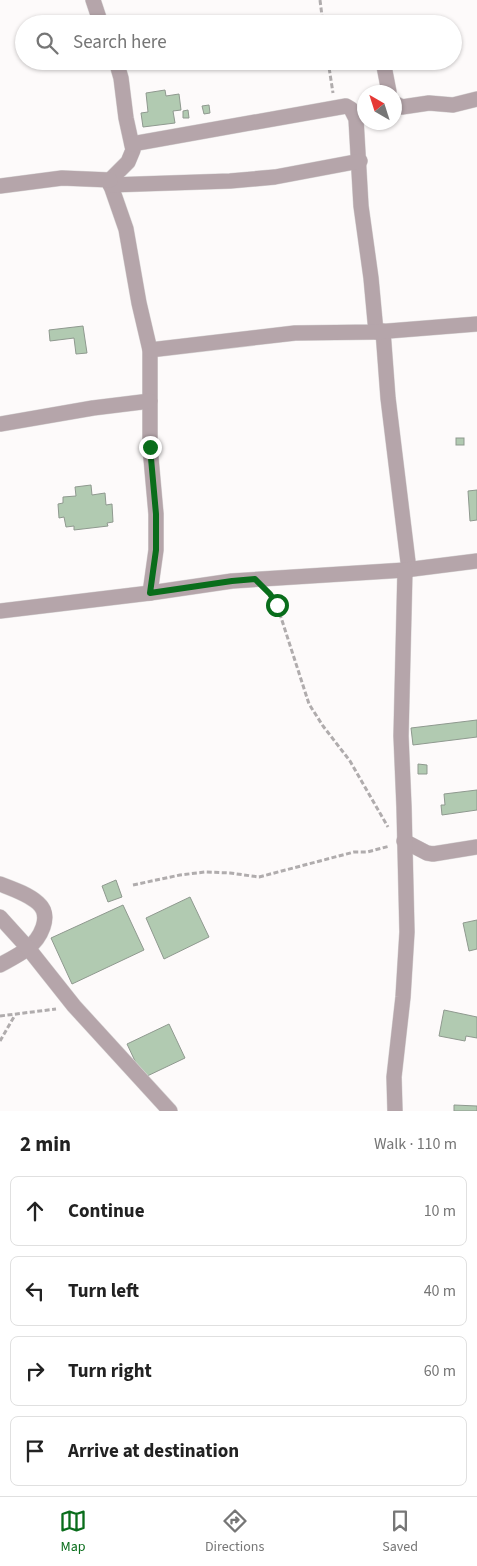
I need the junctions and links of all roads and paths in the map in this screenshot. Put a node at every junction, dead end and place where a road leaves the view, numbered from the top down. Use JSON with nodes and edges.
{"nodes":[{"id":1,"x":93,"y":0,"type":"edge"},
{"id":2,"x":320,"y":0,"type":"edge"},
{"id":3,"x":99,"y":15,"type":"edge"},
{"id":4,"x":322,"y":15,"type":"edge"},
{"id":5,"x":119,"y":70,"type":"edge"},
{"id":6,"x":330,"y":70,"type":"edge"},
{"id":7,"x":385,"y":70,"type":"edge"},
{"id":8,"x":388,"y":85,"type":"edge"},
{"id":9,"x":477,"y":99,"type":"edge"},
{"id":10,"x":402,"y":107,"type":"edge"},
{"id":11,"x":336,"y":108,"type":"junction"},
{"id":12,"x":132,"y":144,"type":"junction"},
{"id":13,"x":360,"y":161,"type":"junction"},
{"id":14,"x":110,"y":182,"type":"junction"},
{"id":15,"x":0,"y":186,"type":"edge"},
{"id":16,"x":477,"y":324,"type":"edge"},
{"id":17,"x":380,"y":331,"type":"junction"},
{"id":18,"x":150,"y":350,"type":"junction"},
{"id":19,"x":150,"y":401,"type":"junction"},
{"id":20,"x":0,"y":424,"type":"edge"},
{"id":21,"x":477,"y":561,"type":"edge"},
{"id":22,"x":407,"y":570,"type":"junction"},
{"id":23,"x":255,"y":579,"type":"junction"},
{"id":24,"x":150,"y":593,"type":"junction"},
{"id":25,"x":0,"y":611,"type":"edge"},
{"id":26,"x":401,"y":842,"type":"junction"},
{"id":27,"x":477,"y":847,"type":"edge"},
{"id":28,"x":0,"y":884,"type":"edge"},
{"id":29,"x":133,"y":885,"type":"dead end"},
{"id":30,"x":0,"y":917,"type":"edge"},
{"id":31,"x":28,"y":948,"type":"junction"},
{"id":32,"x":0,"y":965,"type":"edge"},
{"id":33,"x":74,"y":1006,"type":"junction"},
{"id":34,"x":15,"y":1014,"type":"junction"},
{"id":35,"x":0,"y":1016,"type":"edge"},
{"id":36,"x":0,"y":1041,"type":"edge"},
{"id":37,"x":170,"y":1111,"type":"edge"},
{"id":38,"x":395,"y":1111,"type":"edge"}],
"edges":[{"from":1,"to":3,"type":"street"},
{"from":2,"to":4,"type":"path"},
{"from":5,"to":12,"type":"street"},
{"from":6,"to":11,"type":"path"},
{"from":7,"to":8,"type":"street"},
{"from":9,"to":10,"type":"street"},
{"from":11,"to":12,"type":"street"},
{"from":11,"to":13,"type":"street"},
{"from":12,"to":14,"type":"street"},
{"from":13,"to":14,"type":"street"},
{"from":13,"to":17,"type":"street"},
{"from":14,"to":15,"type":"street"},
{"from":14,"to":18,"type":"street"},
{"from":16,"to":17,"type":"street"},
{"from":17,"to":18,"type":"street"},
{"from":17,"to":22,"type":"street"},
{"from":18,"to":19,"type":"street"},
{"from":19,"to":20,"type":"street"},
{"from":19,"to":24,"type":"street"},
{"from":21,"to":22,"type":"street"},
{"from":22,"to":23,"type":"street"},
{"from":22,"to":26,"type":"street"},
{"from":23,"to":24,"type":"street"},
{"from":23,"to":26,"type":"path"},
{"from":24,"to":25,"type":"street"},
{"from":26,"to":27,"type":"street"},
{"from":26,"to":29,"type":"path"},
{"from":26,"to":38,"type":"street"},
{"from":28,"to":31,"type":"street"},
{"from":30,"to":31,"type":"street"},
{"from":31,"to":32,"type":"street"},
{"from":31,"to":33,"type":"street"},
{"from":33,"to":34,"type":"path"},
{"from":33,"to":37,"type":"street"},
{"from":34,"to":35,"type":"path"},
{"from":34,"to":36,"type":"path"}]}
